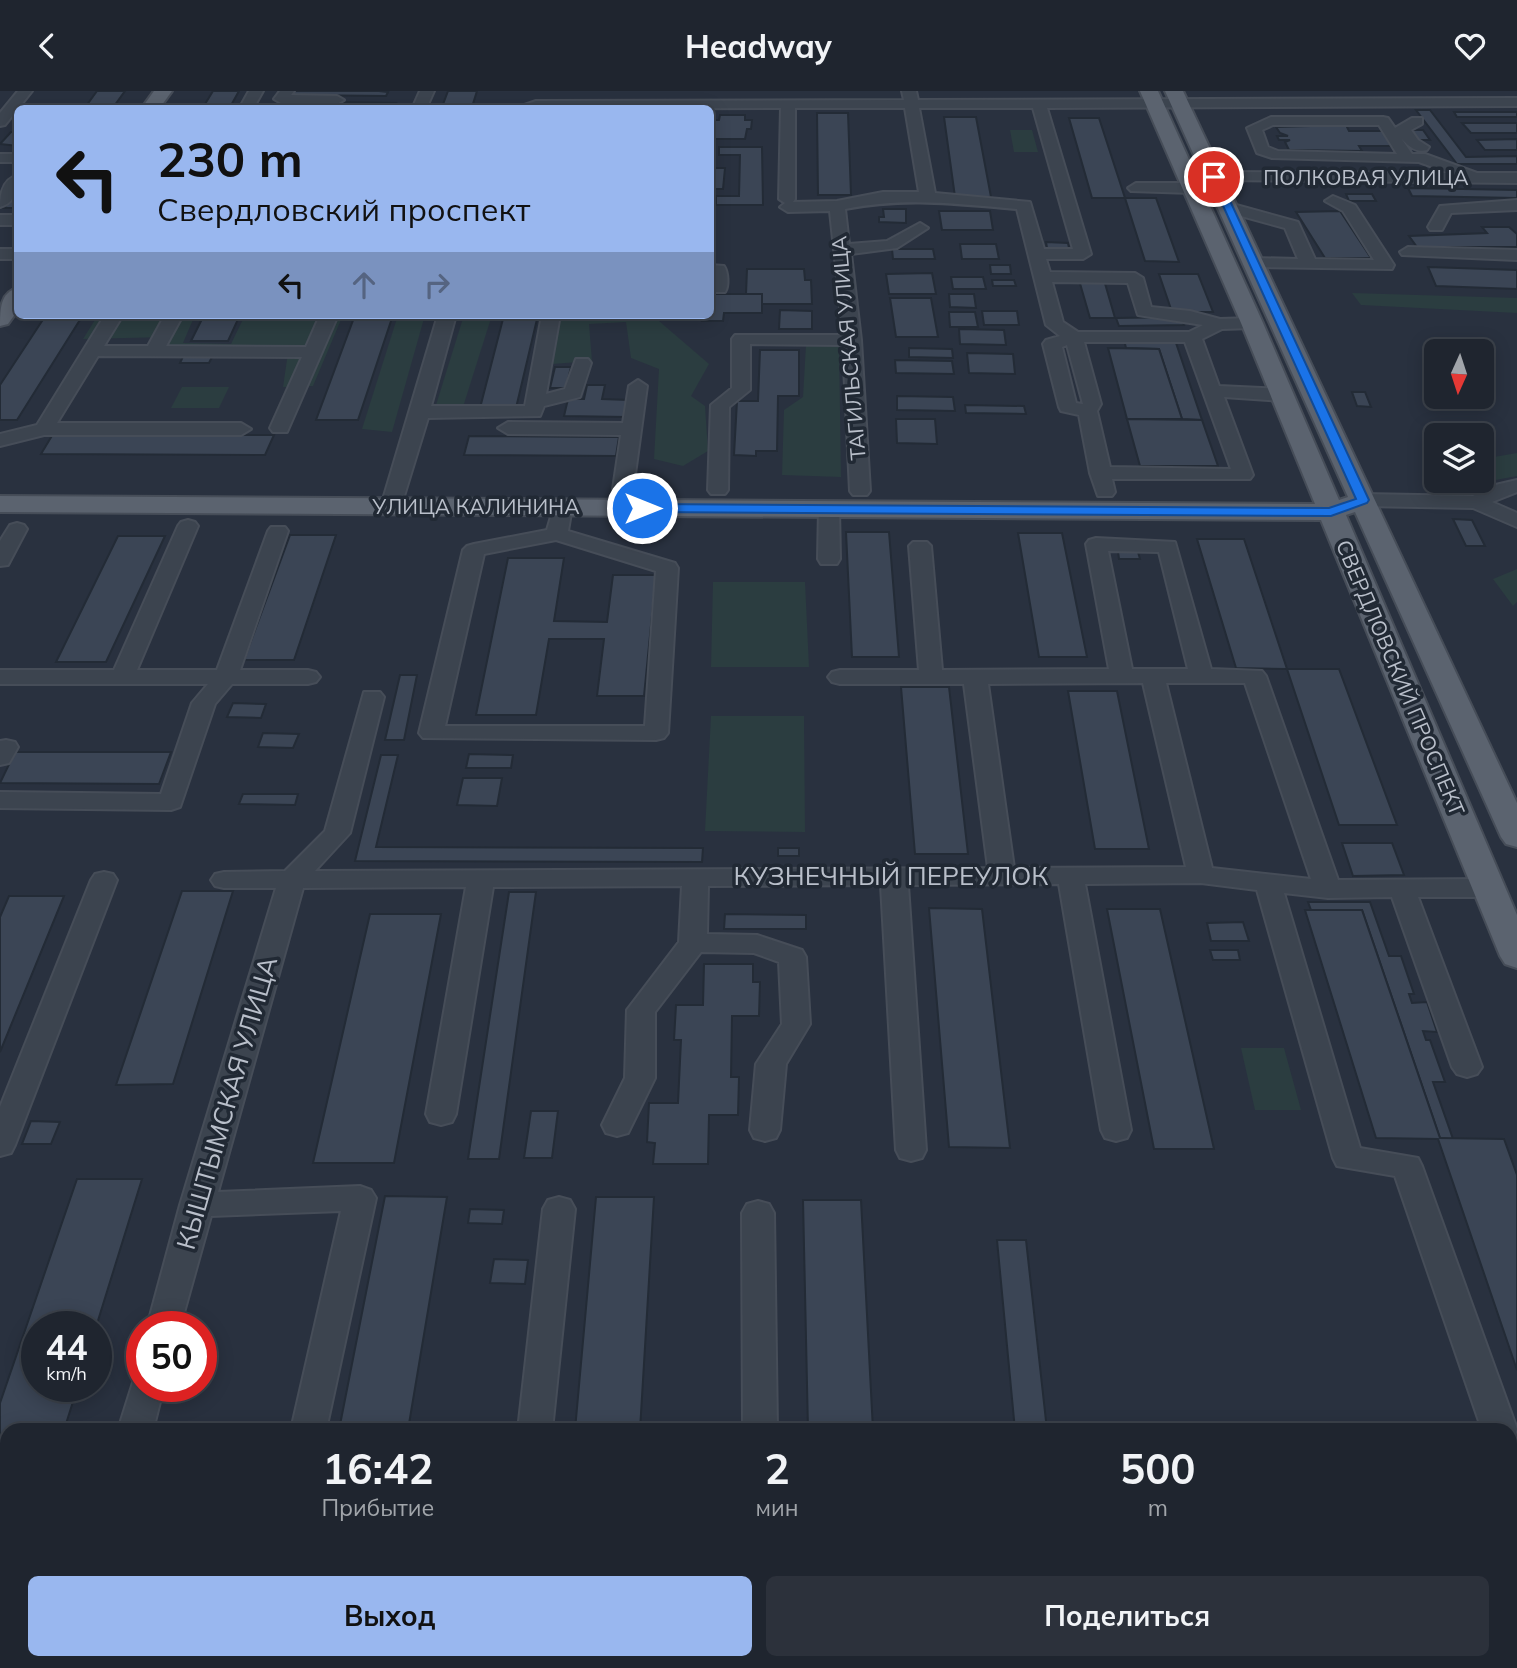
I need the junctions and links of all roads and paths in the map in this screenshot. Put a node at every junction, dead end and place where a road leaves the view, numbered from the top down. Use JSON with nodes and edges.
{"nodes":[{"id":1,"x":287,"y":91,"type":"edge"},
{"id":2,"x":527,"y":91,"type":"edge"},
{"id":3,"x":1004,"y":91,"type":"edge"},
{"id":4,"x":1517,"y":92,"type":"edge"},
{"id":5,"x":1382,"y":96,"type":"edge"},
{"id":6,"x":745,"y":97,"type":"edge"},
{"id":7,"x":858,"y":97,"type":"edge"},
{"id":8,"x":910,"y":97,"type":"edge"},
{"id":9,"x":1151,"y":97,"type":"edge"},
{"id":10,"x":1177,"y":97,"type":"edge"},
{"id":11,"x":1346,"y":97,"type":"edge"},
{"id":12,"x":633,"y":98,"type":"edge"},
{"id":13,"x":337,"y":100,"type":"dead end"},
{"id":14,"x":1517,"y":102,"type":"edge"},
{"id":15,"x":1045,"y":103,"type":"junction"},
{"id":16,"x":788,"y":104,"type":"junction"},
{"id":17,"x":536,"y":105,"type":"joint"},
{"id":18,"x":678,"y":105,"type":"edge"},
{"id":19,"x":691,"y":105,"type":"edge"},
{"id":20,"x":14,"y":110,"type":"edge"},
{"id":21,"x":1417,"y":121,"type":"dead end"},
{"id":22,"x":3,"y":128,"type":"edge"},
{"id":23,"x":1408,"y":159,"type":"junction"},
{"id":24,"x":1435,"y":162,"type":"junction"},
{"id":25,"x":1214,"y":177,"type":"junction"},
{"id":26,"x":1475,"y":178,"type":"junction"},
{"id":27,"x":1517,"y":179,"type":"edge"},
{"id":28,"x":14,"y":184,"type":"edge"},
{"id":29,"x":1136,"y":188,"type":"dead end"},
{"id":30,"x":1192,"y":188,"type":"junction"},
{"id":31,"x":928,"y":197,"type":"junction"},
{"id":32,"x":1333,"y":201,"type":"dead end"},
{"id":33,"x":0,"y":202,"type":"edge"},
{"id":34,"x":1517,"y":205,"type":"edge"},
{"id":35,"x":837,"y":206,"type":"junction"},
{"id":36,"x":1229,"y":208,"type":"junction"},
{"id":37,"x":1436,"y":227,"type":"dead end"},
{"id":38,"x":920,"y":228,"type":"dead end"},
{"id":39,"x":841,"y":250,"type":"junction"},
{"id":40,"x":1408,"y":252,"type":"dead end"},
{"id":41,"x":1036,"y":254,"type":"junction"},
{"id":42,"x":1517,"y":255,"type":"edge"},
{"id":43,"x":1254,"y":263,"type":"junction"},
{"id":44,"x":1309,"y":264,"type":"junction"},
{"id":45,"x":714,"y":270,"type":"edge"},
{"id":46,"x":1043,"y":277,"type":"junction"},
{"id":47,"x":719,"y":288,"type":"dead end"},
{"id":48,"x":112,"y":319,"type":"edge"},
{"id":49,"x":172,"y":319,"type":"edge"},
{"id":50,"x":328,"y":319,"type":"edge"},
{"id":51,"x":446,"y":319,"type":"edge"},
{"id":52,"x":550,"y":319,"type":"edge"},
{"id":53,"x":1252,"y":323,"type":"junction"},
{"id":54,"x":1219,"y":324,"type":"junction"},
{"id":55,"x":1074,"y":337,"type":"junction"},
{"id":56,"x":1192,"y":337,"type":"junction"},
{"id":57,"x":852,"y":340,"type":"junction"},
{"id":58,"x":92,"y":351,"type":"junction"},
{"id":59,"x":154,"y":351,"type":"junction"},
{"id":60,"x":313,"y":352,"type":"junction"},
{"id":61,"x":582,"y":363,"type":"dead end"},
{"id":62,"x":638,"y":386,"type":"dead end"},
{"id":63,"x":1213,"y":391,"type":"junction"},
{"id":64,"x":1282,"y":395,"type":"junction"},
{"id":65,"x":535,"y":402,"type":"junction"},
{"id":66,"x":420,"y":412,"type":"junction"},
{"id":67,"x":475,"y":427,"type":"dead end"},
{"id":68,"x":280,"y":428,"type":"dead end"},
{"id":69,"x":44,"y":429,"type":"junction"},
{"id":70,"x":241,"y":429,"type":"dead end"},
{"id":71,"x":632,"y":429,"type":"junction"},
{"id":72,"x":0,"y":440,"type":"edge"},
{"id":73,"x":1102,"y":483,"type":"junction"},
{"id":74,"x":0,"y":485,"type":"edge"},
{"id":75,"x":1517,"y":487,"type":"edge"},
{"id":76,"x":623,"y":489,"type":"junction"},
{"id":77,"x":718,"y":490,"type":"junction"},
{"id":78,"x":860,"y":491,"type":"junction"},
{"id":79,"x":394,"y":497,"type":"junction"},
{"id":80,"x":1363,"y":500,"type":"junction"},
{"id":81,"x":1477,"y":502,"type":"junction"},
{"id":82,"x":1327,"y":503,"type":"junction"},
{"id":83,"x":0,"y":504,"type":"edge"},
{"id":84,"x":562,"y":507,"type":"junction"},
{"id":85,"x":829,"y":509,"type":"junction"},
{"id":86,"x":1517,"y":521,"type":"edge"},
{"id":87,"x":188,"y":527,"type":"dead end"},
{"id":88,"x":17,"y":529,"type":"dead end"},
{"id":89,"x":278,"y":531,"type":"dead end"},
{"id":90,"x":557,"y":534,"type":"junction"},
{"id":91,"x":920,"y":546,"type":"dead end"},
{"id":92,"x":829,"y":559,"type":"dead end"},
{"id":93,"x":0,"y":560,"type":"edge"},
{"id":94,"x":1122,"y":675,"type":"junction"},
{"id":95,"x":931,"y":676,"type":"junction"},
{"id":96,"x":975,"y":676,"type":"junction"},
{"id":97,"x":1153,"y":676,"type":"junction"},
{"id":98,"x":1201,"y":676,"type":"junction"},
{"id":99,"x":0,"y":677,"type":"edge"},
{"id":100,"x":123,"y":677,"type":"junction"},
{"id":101,"x":226,"y":677,"type":"junction"},
{"id":102,"x":308,"y":677,"type":"dead end"},
{"id":103,"x":840,"y":677,"type":"dead end"},
{"id":104,"x":372,"y":697,"type":"dead end"},
{"id":105,"x":0,"y":800,"type":"edge"},
{"id":106,"x":1517,"y":837,"type":"edge"},
{"id":107,"x":1070,"y":874,"type":"junction"},
{"id":108,"x":1201,"y":875,"type":"junction"},
{"id":109,"x":894,"y":876,"type":"junction"},
{"id":110,"x":1002,"y":876,"type":"junction"},
{"id":111,"x":695,"y":877,"type":"junction"},
{"id":112,"x":481,"y":878,"type":"junction"},
{"id":113,"x":103,"y":880,"type":"dead end"},
{"id":114,"x":225,"y":880,"type":"dead end"},
{"id":115,"x":292,"y":880,"type":"junction"},
{"id":116,"x":1268,"y":883,"type":"junction"},
{"id":117,"x":1489,"y":888,"type":"junction"},
{"id":118,"x":1328,"y":889,"type":"junction"},
{"id":119,"x":1402,"y":889,"type":"junction"},
{"id":120,"x":693,"y":943,"type":"junction"},
{"id":121,"x":1517,"y":956,"type":"edge"},
{"id":122,"x":1466,"y":1067,"type":"dead end"},
{"id":123,"x":441,"y":1115,"type":"dead end"},
{"id":124,"x":617,"y":1125,"type":"dead end"},
{"id":125,"x":765,"y":1130,"type":"dead end"},
{"id":126,"x":1116,"y":1130,"type":"dead end"},
{"id":127,"x":0,"y":1145,"type":"edge"},
{"id":128,"x":911,"y":1150,"type":"dead end"},
{"id":129,"x":197,"y":1205,"type":"junction"},
{"id":130,"x":559,"y":1209,"type":"dead end"},
{"id":131,"x":758,"y":1213,"type":"dead end"},
{"id":132,"x":167,"y":1311,"type":"edge"},
{"id":133,"x":143,"y":1402,"type":"edge"},
{"id":134,"x":137,"y":1423,"type":"edge"},
{"id":135,"x":310,"y":1423,"type":"edge"},
{"id":136,"x":536,"y":1423,"type":"edge"},
{"id":137,"x":760,"y":1423,"type":"edge"},
{"id":138,"x":1498,"y":1423,"type":"edge"}],
"edges":[{"from":1,"to":13,"type":"street"},
{"from":2,"to":17,"type":"street"},
{"from":3,"to":15,"type":"street"},
{"from":4,"to":5,"type":"street"},
{"from":5,"to":11,"type":"street"},
{"from":5,"to":14,"type":"street"},
{"from":6,"to":16,"type":"street"},
{"from":6,"to":19,"type":"street"},
{"from":7,"to":8,"type":"street"},
{"from":7,"to":16,"type":"street"},
{"from":8,"to":15,"type":"street"},
{"from":8,"to":31,"type":"street"},
{"from":9,"to":10,"type":"street"},
{"from":9,"to":15,"type":"street"},
{"from":9,"to":30,"type":"main road","name":"СВЕРДЛОВСКИЙ ПРОСПЕКТ"},
{"from":10,"to":11,"type":"street"},
{"from":10,"to":25,"type":"main road","name":"СВЕРДЛОВСКИЙ ПРОСПЕКТ"},
{"from":12,"to":17,"type":"street"},
{"from":12,"to":18,"type":"street"},
{"from":15,"to":41,"type":"street"},
{"from":16,"to":35,"type":"street"},
{"from":20,"to":22,"type":"lane"},
{"from":21,"to":24,"type":"street"},
{"from":23,"to":23,"type":"street"},
{"from":23,"to":24,"type":"street"},
{"from":24,"to":26,"type":"street"},
{"from":25,"to":26,"type":"street","name":"ПОЛКОВАЯ УЛИЦА"},
{"from":25,"to":36,"type":"main road","name":"СВЕРДЛОВСКИЙ ПРОСПЕКТ"},
{"from":26,"to":27,"type":"street","name":"ПОЛКОВАЯ УЛИЦА"},
{"from":28,"to":33,"type":"street"},
{"from":29,"to":30,"type":"street"},
{"from":30,"to":53,"type":"main road","name":"СВЕРДЛОВСКИЙ ПРОСПЕКТ"},
{"from":31,"to":35,"type":"street"},
{"from":31,"to":41,"type":"street"},
{"from":32,"to":44,"type":"street"},
{"from":34,"to":37,"type":"street"},
{"from":35,"to":39,"type":"street","name":"ТАГИЛЬСКАЯ УЛИЦА"},
{"from":36,"to":43,"type":"main road","name":"СВЕРДЛОВСКИЙ ПРОСПЕКТ"},
{"from":36,"to":44,"type":"lane"},
{"from":38,"to":39,"type":"street"},
{"from":39,"to":57,"type":"street","name":"ТАГИЛЬСКАЯ УЛИЦА"},
{"from":40,"to":42,"type":"street"},
{"from":41,"to":46,"type":"street"},
{"from":43,"to":44,"type":"lane"},
{"from":43,"to":80,"type":"main road","name":"СВЕРДЛОВСКИЙ ПРОСПЕКТ"},
{"from":45,"to":47,"type":"street"},
{"from":46,"to":54,"type":"street"},
{"from":46,"to":55,"type":"street"},
{"from":48,"to":58,"type":"street"},
{"from":49,"to":59,"type":"street"},
{"from":50,"to":60,"type":"lane"},
{"from":51,"to":66,"type":"street"},
{"from":52,"to":65,"type":"street"},
{"from":53,"to":54,"type":"lane"},
{"from":53,"to":64,"type":"main road","name":"СВЕРДЛОВСКИЙ ПРОСПЕКТ"},
{"from":54,"to":56,"type":"lane"},
{"from":55,"to":56,"type":"street"},
{"from":55,"to":73,"type":"street"},
{"from":56,"to":63,"type":"street"},
{"from":57,"to":77,"type":"street"},
{"from":57,"to":78,"type":"street","name":"ТАГИЛЬСКАЯ УЛИЦА"},
{"from":58,"to":59,"type":"street"},
{"from":58,"to":69,"type":"street"},
{"from":59,"to":60,"type":"street"},
{"from":60,"to":68,"type":"lane"},
{"from":61,"to":65,"type":"street"},
{"from":62,"to":71,"type":"street"},
{"from":63,"to":64,"type":"street"},
{"from":63,"to":73,"type":"street"},
{"from":64,"to":82,"type":"main road","name":"СВЕРДЛОВСКИЙ ПРОСПЕКТ"},
{"from":65,"to":66,"type":"street"},
{"from":66,"to":79,"type":"street"},
{"from":67,"to":71,"type":"street"},
{"from":69,"to":70,"type":"street"},
{"from":69,"to":72,"type":"street"},
{"from":71,"to":76,"type":"street"},
{"from":73,"to":78,"type":"main road","name":"УЛИЦА КАЛИНИНА"},
{"from":73,"to":82,"type":"main road","name":"УЛИЦА КАЛИНИНА"},
{"from":74,"to":79,"type":"main road","name":"УЛИЦА КАЛИНИНА"},
{"from":75,"to":81,"type":"street"},
{"from":76,"to":77,"type":"main road","name":"УЛИЦА КАЛИНИНА"},
{"from":76,"to":79,"type":"main road","name":"УЛИЦА КАЛИНИНА"},
{"from":77,"to":78,"type":"main road","name":"УЛИЦА КАЛИНИНА"},
{"from":79,"to":83,"type":"main road","name":"УЛИЦА КАЛИНИНА"},
{"from":79,"to":84,"type":"main road","name":"УЛИЦА КАЛИНИНА"},
{"from":80,"to":81,"type":"street"},
{"from":80,"to":82,"type":"main road"},
{"from":80,"to":106,"type":"main road","name":"СВЕРДЛОВСКИЙ ПРОСПЕКТ"},
{"from":81,"to":86,"type":"street"},
{"from":82,"to":85,"type":"main road","name":"УЛИЦА КАЛИНИНА"},
{"from":82,"to":117,"type":"main road","name":"СВЕРДЛОВСКИЙ ПРОСПЕКТ"},
{"from":84,"to":85,"type":"main road","name":"УЛИЦА КАЛИНИНА"},
{"from":84,"to":90,"type":"street"},
{"from":85,"to":92,"type":"street"},
{"from":87,"to":100,"type":"street"},
{"from":88,"to":93,"type":"street"},
{"from":89,"to":101,"type":"street"},
{"from":90,"to":90,"type":"street"},
{"from":91,"to":95,"type":"street"},
{"from":94,"to":96,"type":"street"},
{"from":94,"to":97,"type":"street"},
{"from":94,"to":98,"type":"street"},
{"from":95,"to":96,"type":"street"},
{"from":95,"to":103,"type":"street"},
{"from":96,"to":110,"type":"street"},
{"from":97,"to":98,"type":"street"},
{"from":97,"to":108,"type":"street"},
{"from":98,"to":118,"type":"street"},
{"from":99,"to":100,"type":"street"},
{"from":100,"to":101,"type":"street"},
{"from":101,"to":102,"type":"street"},
{"from":101,"to":105,"type":"street"},
{"from":104,"to":115,"type":"lane"},
{"from":107,"to":108,"type":"street","name":"КУЗНЕЧНЫЙ ПЕРЕУЛОК"},
{"from":107,"to":110,"type":"street","name":"КУЗНЕЧНЫЙ ПЕРЕУЛОК"},
{"from":107,"to":126,"type":"street"},
{"from":108,"to":116,"type":"street","name":"КУЗНЕЧНЫЙ ПЕРЕУЛОК"},
{"from":109,"to":110,"type":"street","name":"КУЗНЕЧНЫЙ ПЕРЕУЛОК"},
{"from":109,"to":111,"type":"street","name":"КУЗНЕЧНЫЙ ПЕРЕУЛОК"},
{"from":109,"to":128,"type":"street"},
{"from":111,"to":112,"type":"street","name":"КУЗНЕЧНЫЙ ПЕРЕУЛОК"},
{"from":111,"to":120,"type":"street"},
{"from":112,"to":115,"type":"street","name":"КУЗНЕЧНЫЙ ПЕРЕУЛОК"},
{"from":112,"to":123,"type":"street"},
{"from":113,"to":127,"type":"lane"},
{"from":114,"to":115,"type":"street","name":"КУЗНЕЧНЫЙ ПЕРЕУЛОК"},
{"from":115,"to":129,"type":"street","name":"КЫШТЫМСКАЯ УЛИЦА"},
{"from":116,"to":118,"type":"street","name":"КУЗНЕЧНЫЙ ПЕРЕУЛОК"},
{"from":116,"to":138,"type":"street"},
{"from":117,"to":119,"type":"street","name":"КУЗНЕЧНЫЙ ПЕРЕУЛОК"},
{"from":117,"to":121,"type":"main road","name":"СВЕРДЛОВСКИЙ ПРОСПЕКТ"},
{"from":118,"to":119,"type":"street","name":"КУЗНЕЧНЫЙ ПЕРЕУЛОК"},
{"from":119,"to":122,"type":"street"},
{"from":120,"to":124,"type":"street"},
{"from":120,"to":125,"type":"street"},
{"from":129,"to":132,"type":"street","name":"КЫШТЫМСКАЯ УЛИЦА"},
{"from":129,"to":135,"type":"street"},
{"from":130,"to":136,"type":"street"},
{"from":131,"to":137,"type":"street"},
{"from":133,"to":134,"type":"street"}]}
